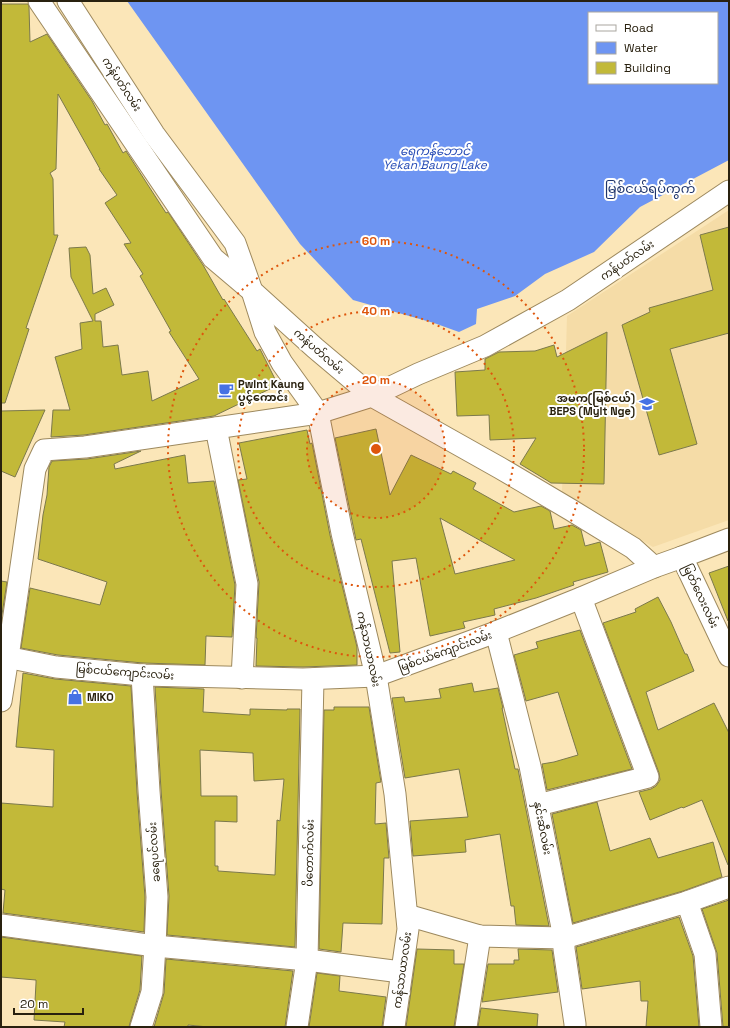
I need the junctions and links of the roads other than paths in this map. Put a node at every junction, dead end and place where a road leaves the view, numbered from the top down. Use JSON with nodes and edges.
{"nodes":[{"id":1,"x":39,"y":1,"type":"edge"},
{"id":2,"x":68,"y":1,"type":"edge"},
{"id":3,"x":729,"y":192,"type":"edge"},
{"id":4,"x":252,"y":291,"type":"junction"},
{"id":5,"x":372,"y":396,"type":"junction"},
{"id":6,"x":318,"y":413,"type":"junction"},
{"id":7,"x":216,"y":428,"type":"junction"},
{"id":8,"x":729,"y":539,"type":"edge"},
{"id":9,"x":682,"y":558,"type":"junction"},
{"id":10,"x":654,"y":567,"type":"junction"},
{"id":11,"x":581,"y":598,"type":"junction"},
{"id":12,"x":496,"y":632,"type":"junction"},
{"id":13,"x":5,"y":656,"type":"edge"},
{"id":14,"x":729,"y":656,"type":"edge"},
{"id":15,"x":142,"y":675,"type":"junction"},
{"id":16,"x":376,"y":676,"type":"junction"},
{"id":17,"x":242,"y":678,"type":"junction"},
{"id":18,"x":313,"y":679,"type":"junction"},
{"id":19,"x":1,"y":701,"type":"edge"},
{"id":20,"x":538,"y":805,"type":"junction"},
{"id":21,"x":729,"y":887,"type":"edge"},
{"id":22,"x":687,"y":902,"type":"junction"},
{"id":23,"x":407,"y":914,"type":"junction"},
{"id":24,"x":1,"y":925,"type":"edge"},
{"id":25,"x":480,"y":936,"type":"junction"},
{"id":26,"x":564,"y":938,"type":"junction"},
{"id":27,"x":156,"y":946,"type":"junction"},
{"id":28,"x":307,"y":960,"type":"junction"},
{"id":29,"x":401,"y":972,"type":"junction"},
{"id":30,"x":141,"y":1027,"type":"edge"},
{"id":31,"x":297,"y":1027,"type":"edge"},
{"id":32,"x":394,"y":1027,"type":"edge"},
{"id":33,"x":466,"y":1027,"type":"edge"},
{"id":34,"x":575,"y":1027,"type":"edge"},
{"id":35,"x":711,"y":1027,"type":"edge"}],
"edges":[{"from":1,"to":4,"type":"street"},
{"from":2,"to":4,"type":"street","name":"ကန်ပတ်လမ်း"},
{"from":3,"to":5,"type":"street","name":"ကန်ပတ်လမ်း"},
{"from":4,"to":5,"type":"street","name":"ကန်ပတ်လမ်း"},
{"from":4,"to":6,"type":"street","name":"ကန်သာယာလမ်း"},
{"from":5,"to":6,"type":"street"},
{"from":5,"to":10,"type":"street"},
{"from":6,"to":7,"type":"street"},
{"from":6,"to":16,"type":"street","name":"ကန်သာယာလမ်း"},
{"from":7,"to":13,"type":"street"},
{"from":7,"to":17,"type":"street"},
{"from":8,"to":9,"type":"street","name":"မြစ်ငယ်ကျောင်းလမ်း"},
{"from":9,"to":10,"type":"street","name":"မြစ်ငယ်ကျောင်းလမ်း"},
{"from":9,"to":14,"type":"street","name":"မြတ်လေးလမ်း"},
{"from":10,"to":11,"type":"street","name":"မြစ်ငယ်ကျောင်းလမ်း"},
{"from":11,"to":12,"type":"street","name":"မြစ်ငယ်ကျောင်းလမ်း"},
{"from":11,"to":20,"type":"street"},
{"from":12,"to":16,"type":"street","name":"မြစ်ငယ်ကျောင်းလမ်း"},
{"from":12,"to":20,"type":"street","name":"နှင်းဆီလမ်း"},
{"from":13,"to":15,"type":"street","name":"မြစ်ငယ်ကျောင်းလမ်း"},
{"from":13,"to":19,"type":"street"},
{"from":15,"to":17,"type":"street","name":"မြစ်ငယ်ကျောင်းလမ်း"},
{"from":15,"to":27,"type":"street","name":"ခရေပင်လမ်း"},
{"from":16,"to":18,"type":"street","name":"မြစ်ငယ်ကျောင်းလမ်း"},
{"from":16,"to":23,"type":"street","name":"ကန်သာယာလမ်း"},
{"from":17,"to":18,"type":"street","name":"မြစ်ငယ်ကျောင်းလမ်း"},
{"from":18,"to":28,"type":"street","name":"ပိတောက်လမ်း"},
{"from":20,"to":26,"type":"street","name":"နှင်းဆီလမ်း"},
{"from":21,"to":22,"type":"street"},
{"from":22,"to":26,"type":"street"},
{"from":22,"to":35,"type":"street"},
{"from":23,"to":25,"type":"street"},
{"from":23,"to":29,"type":"street","name":"ကန်သာယာလမ်း"},
{"from":24,"to":27,"type":"street"},
{"from":25,"to":26,"type":"street"},
{"from":25,"to":33,"type":"street"},
{"from":26,"to":34,"type":"street","name":"နှင်းဆီလမ်း"},
{"from":27,"to":28,"type":"street"},
{"from":27,"to":30,"type":"street","name":"ခရေပင်လမ်း"},
{"from":28,"to":29,"type":"street"},
{"from":28,"to":31,"type":"street","name":"ပိတောက်လမ်း"},
{"from":29,"to":32,"type":"street","name":"ကန်သာယာလမ်း"}]}
